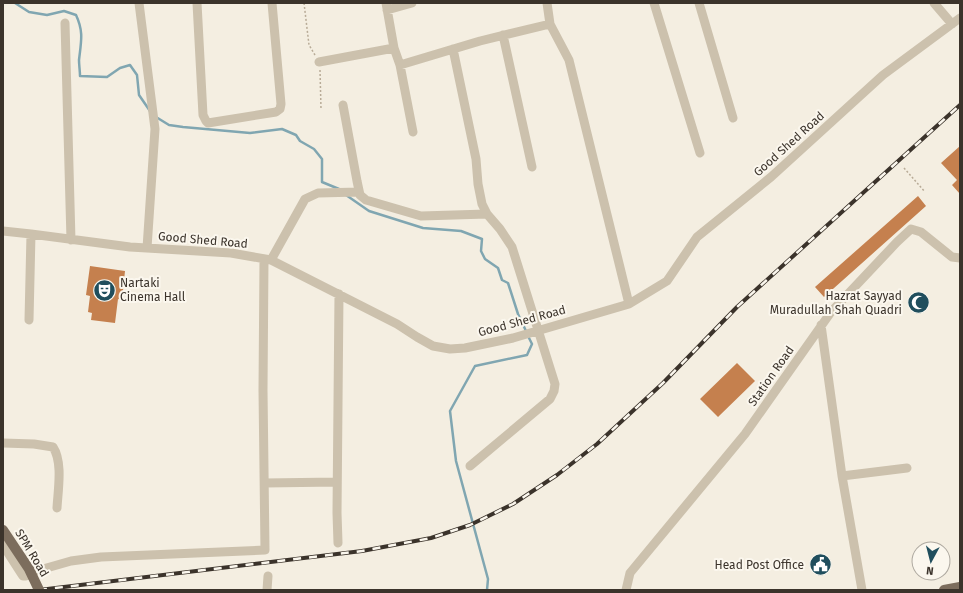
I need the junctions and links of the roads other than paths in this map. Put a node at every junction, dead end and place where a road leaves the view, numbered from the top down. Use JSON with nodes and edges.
{"nodes":[{"id":1,"x":139,"y":3,"type":"edge"},
{"id":2,"x":197,"y":3,"type":"edge"},
{"id":3,"x":272,"y":3,"type":"edge"},
{"id":4,"x":412,"y":3,"type":"edge"},
{"id":5,"x":547,"y":3,"type":"edge"},
{"id":6,"x":654,"y":3,"type":"edge"},
{"id":7,"x":699,"y":3,"type":"edge"},
{"id":8,"x":934,"y":3,"type":"edge"},
{"id":9,"x":386,"y":6,"type":"edge"},
{"id":10,"x":956,"y":21,"type":"edge"},
{"id":11,"x":65,"y":23,"type":"dead end"},
{"id":12,"x":550,"y":24,"type":"junction"},
{"id":13,"x":503,"y":35,"type":"junction"},
{"id":14,"x":394,"y":48,"type":"junction"},
{"id":15,"x":453,"y":49,"type":"junction"},
{"id":16,"x":319,"y":62,"type":"road end"},
{"id":17,"x":400,"y":65,"type":"junction"},
{"id":18,"x":343,"y":105,"type":"dead end"},
{"id":19,"x":733,"y":118,"type":"dead end"},
{"id":20,"x":413,"y":132,"type":"dead end"},
{"id":21,"x":700,"y":153,"type":"dead end"},
{"id":22,"x":532,"y":167,"type":"dead end"},
{"id":23,"x":359,"y":192,"type":"junction"},
{"id":24,"x":487,"y":214,"type":"junction"},
{"id":25,"x":3,"y":231,"type":"edge"},
{"id":26,"x":31,"y":234,"type":"junction"},
{"id":27,"x":71,"y":240,"type":"junction"},
{"id":28,"x":147,"y":248,"type":"junction"},
{"id":29,"x":960,"y":258,"type":"edge"},
{"id":30,"x":268,"y":259,"type":"junction"},
{"id":31,"x":339,"y":294,"type":"junction"},
{"id":32,"x":629,"y":304,"type":"junction"},
{"id":33,"x":29,"y":320,"type":"dead end"},
{"id":34,"x":821,"y":325,"type":"junction"},
{"id":35,"x":535,"y":332,"type":"junction"},
{"id":36,"x":3,"y":443,"type":"edge"},
{"id":37,"x":470,"y":466,"type":"dead end"},
{"id":38,"x":907,"y":468,"type":"dead end"},
{"id":39,"x":842,"y":476,"type":"junction"},
{"id":40,"x":337,"y":482,"type":"junction"},
{"id":41,"x":265,"y":483,"type":"junction"},
{"id":42,"x":57,"y":508,"type":"dead end"},
{"id":43,"x":3,"y":523,"type":"edge"},
{"id":44,"x":3,"y":530,"type":"edge"},
{"id":45,"x":338,"y":544,"type":"dead end"},
{"id":46,"x":3,"y":545,"type":"edge"},
{"id":47,"x":36,"y":571,"type":"junction"},
{"id":48,"x":268,"y":576,"type":"dead end"},
{"id":49,"x":960,"y":587,"type":"edge"},
{"id":50,"x":39,"y":590,"type":"edge"},
{"id":51,"x":267,"y":590,"type":"edge"},
{"id":52,"x":626,"y":590,"type":"edge"},
{"id":53,"x":862,"y":590,"type":"edge"},
{"id":54,"x":944,"y":590,"type":"edge"}],
"edges":[{"from":1,"to":28,"type":"street"},
{"from":2,"to":3,"type":"street"},
{"from":4,"to":9,"type":"street"},
{"from":5,"to":12,"type":"street"},
{"from":6,"to":21,"type":"street"},
{"from":7,"to":19,"type":"street"},
{"from":8,"to":10,"type":"street"},
{"from":9,"to":14,"type":"street"},
{"from":10,"to":32,"type":"street","name":"Good Shed Road"},
{"from":11,"to":27,"type":"street"},
{"from":12,"to":13,"type":"street"},
{"from":12,"to":32,"type":"street"},
{"from":13,"to":15,"type":"street"},
{"from":13,"to":22,"type":"street"},
{"from":14,"to":16,"type":"street"},
{"from":14,"to":17,"type":"street"},
{"from":15,"to":17,"type":"street"},
{"from":15,"to":24,"type":"street"},
{"from":17,"to":20,"type":"street"},
{"from":18,"to":23,"type":"street"},
{"from":23,"to":24,"type":"street"},
{"from":23,"to":30,"type":"street"},
{"from":24,"to":35,"type":"street"},
{"from":25,"to":26,"type":"street","name":"Good Shed Road"},
{"from":26,"to":27,"type":"street","name":"Good Shed Road"},
{"from":26,"to":33,"type":"street"},
{"from":27,"to":28,"type":"street","name":"Good Shed Road"},
{"from":28,"to":30,"type":"street","name":"Good Shed Road"},
{"from":29,"to":34,"type":"street","name":"Station Road"},
{"from":30,"to":31,"type":"street","name":"Good Shed Road"},
{"from":30,"to":41,"type":"street"},
{"from":31,"to":35,"type":"street","name":"Good Shed Road"},
{"from":31,"to":40,"type":"street"},
{"from":32,"to":35,"type":"street","name":"Good Shed Road"},
{"from":34,"to":39,"type":"street"},
{"from":34,"to":52,"type":"street","name":"Station Road"},
{"from":35,"to":37,"type":"street"},
{"from":36,"to":42,"type":"street"},
{"from":38,"to":39,"type":"street"},
{"from":39,"to":53,"type":"street"},
{"from":40,"to":41,"type":"street"},
{"from":40,"to":45,"type":"street"},
{"from":41,"to":47,"type":"street"},
{"from":43,"to":47,"type":"street"},
{"from":44,"to":50,"type":"main road","name":"SPM Road","bridge":true},
{"from":46,"to":47,"type":"street"},
{"from":48,"to":51,"type":"street"},
{"from":49,"to":54,"type":"main road"}]}
